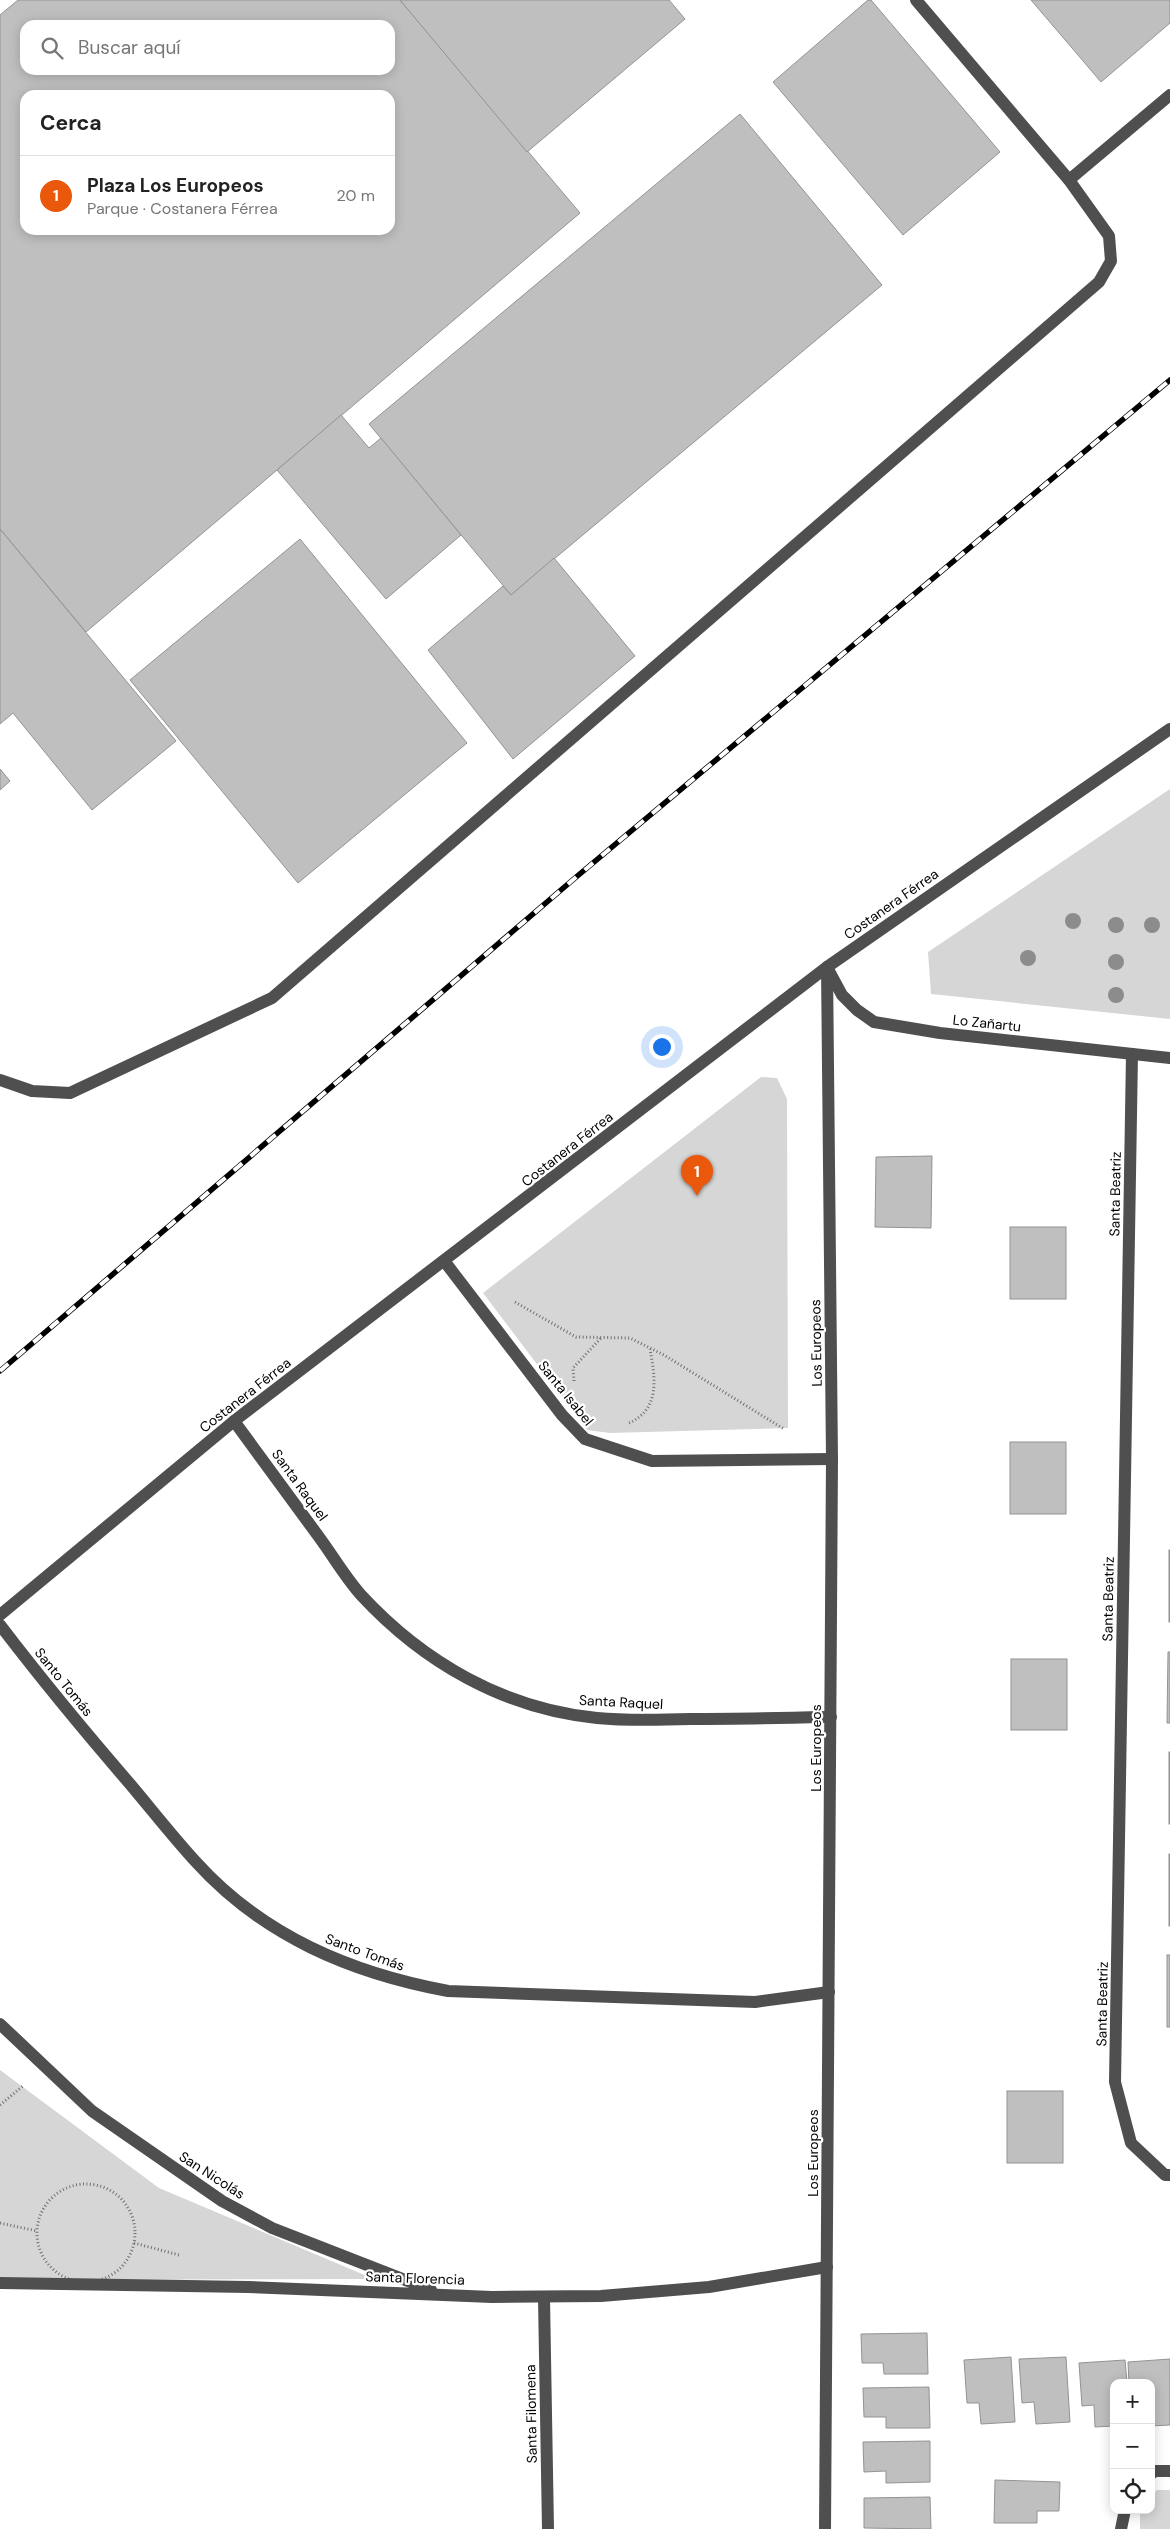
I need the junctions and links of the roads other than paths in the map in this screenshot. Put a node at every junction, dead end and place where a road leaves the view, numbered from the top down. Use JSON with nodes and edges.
{"nodes":[{"id":1,"x":916,"y":0,"type":"edge"},
{"id":2,"x":1170,"y":96,"type":"edge"},
{"id":3,"x":1069,"y":180,"type":"junction"},
{"id":4,"x":1170,"y":729,"type":"edge"},
{"id":5,"x":827,"y":967,"type":"junction"},
{"id":6,"x":1132,"y":1054,"type":"junction"},
{"id":7,"x":1170,"y":1058,"type":"edge"},
{"id":8,"x":0,"y":1080,"type":"edge"},
{"id":9,"x":445,"y":1262,"type":"junction"},
{"id":10,"x":234,"y":1421,"type":"junction"},
{"id":11,"x":832,"y":1459,"type":"junction"},
{"id":12,"x":0,"y":1615,"type":"edge"},
{"id":13,"x":0,"y":1625,"type":"edge"},
{"id":14,"x":831,"y":1717,"type":"junction"},
{"id":15,"x":829,"y":1992,"type":"junction"},
{"id":16,"x":0,"y":2024,"type":"edge"},
{"id":17,"x":1170,"y":2175,"type":"edge"},
{"id":18,"x":827,"y":2267,"type":"junction"},
{"id":19,"x":0,"y":2283,"type":"edge"},
{"id":20,"x":441,"y":2294,"type":"junction"},
{"id":21,"x":544,"y":2298,"type":"junction"},
{"id":22,"x":1155,"y":2471,"type":"edge"},
{"id":23,"x":1170,"y":2471,"type":"edge"},
{"id":24,"x":1124,"y":2514,"type":"edge"},
{"id":25,"x":548,"y":2529,"type":"edge"},
{"id":26,"x":826,"y":2529,"type":"edge"},
{"id":27,"x":1121,"y":2529,"type":"edge"}],
"edges":[{"from":1,"to":3,"type":"street"},
{"from":2,"to":3,"type":"street"},
{"from":3,"to":8,"type":"street"},
{"from":4,"to":5,"type":"street","name":"Costanera Férrea"},
{"from":5,"to":6,"type":"street","name":"Lo Zañartu"},
{"from":5,"to":9,"type":"street","name":"Costanera Férrea"},
{"from":5,"to":11,"type":"street","name":"Los Europeos"},
{"from":6,"to":7,"type":"street","name":"Lo Zañartu"},
{"from":6,"to":17,"type":"street","name":"Santa Beatriz"},
{"from":9,"to":10,"type":"street","name":"Costanera Férrea"},
{"from":9,"to":11,"type":"street","name":"Santa Isabel"},
{"from":10,"to":12,"type":"street","name":"Costanera Férrea"},
{"from":10,"to":14,"type":"street","name":"Santa Raquel"},
{"from":11,"to":14,"type":"street","name":"Los Europeos"},
{"from":13,"to":15,"type":"street","name":"Santo Tomás"},
{"from":14,"to":15,"type":"street","name":"Los Europeos"},
{"from":15,"to":18,"type":"street","name":"Los Europeos"},
{"from":16,"to":20,"type":"street","name":"San Nicolás"},
{"from":18,"to":21,"type":"street","name":"Santa Florencia"},
{"from":18,"to":26,"type":"street","name":"Los Europeos"},
{"from":19,"to":20,"type":"street","name":"Santa Florencia"},
{"from":20,"to":21,"type":"street","name":"Santa Florencia"},
{"from":21,"to":25,"type":"street","name":"Santa Filomena"},
{"from":22,"to":23,"type":"street"},
{"from":24,"to":27,"type":"street"}]}
